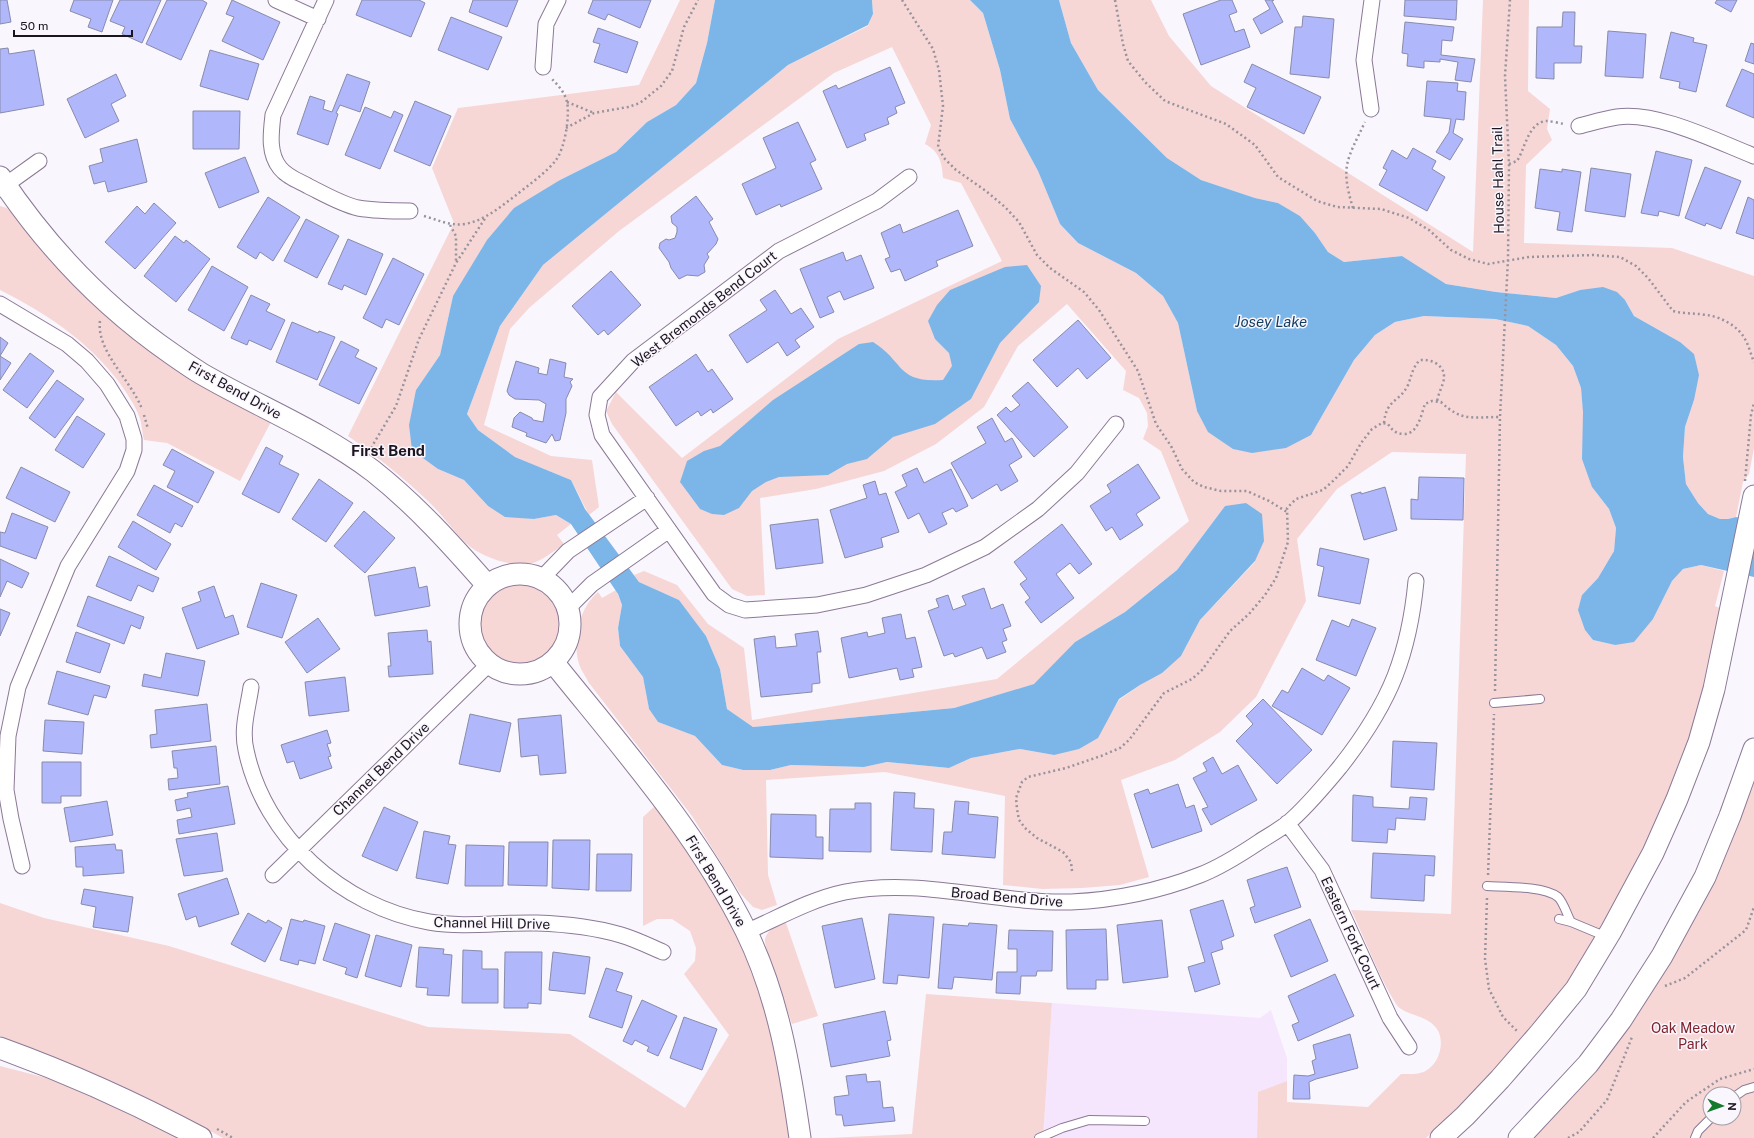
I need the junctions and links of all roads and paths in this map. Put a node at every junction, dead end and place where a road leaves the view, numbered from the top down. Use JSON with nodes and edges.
{"nodes":[{"id":1,"x":276,"y":0,"type":"edge"},
{"id":2,"x":326,"y":0,"type":"edge"},
{"id":3,"x":558,"y":0,"type":"edge"},
{"id":4,"x":698,"y":0,"type":"edge"},
{"id":5,"x":902,"y":0,"type":"edge"},
{"id":6,"x":1115,"y":0,"type":"edge"},
{"id":7,"x":1372,"y":0,"type":"edge"},
{"id":8,"x":1510,"y":0,"type":"edge"},
{"id":9,"x":318,"y":19,"type":"junction"},
{"id":10,"x":543,"y":67,"type":"joint"},
{"id":11,"x":567,"y":102,"type":"junction"},
{"id":12,"x":1371,"y":108,"type":"joint"},
{"id":13,"x":594,"y":113,"type":"junction"},
{"id":14,"x":1579,"y":126,"type":"joint"},
{"id":15,"x":566,"y":128,"type":"junction"},
{"id":16,"x":1754,"y":156,"type":"edge"},
{"id":17,"x":40,"y":161,"type":"dead end"},
{"id":18,"x":1509,"y":164,"type":"junction"},
{"id":19,"x":909,"y":177,"type":"dead end"},
{"id":20,"x":2,"y":184,"type":"edge"},
{"id":21,"x":1353,"y":208,"type":"junction"},
{"id":22,"x":410,"y":211,"type":"joint"},
{"id":23,"x":486,"y":217,"type":"junction"},
{"id":24,"x":450,"y":224,"type":"junction"},
{"id":25,"x":1508,"y":259,"type":"junction"},
{"id":26,"x":456,"y":263,"type":"junction"},
{"id":27,"x":0,"y":304,"type":"edge"},
{"id":28,"x":1503,"y":360,"type":"dead end"},
{"id":29,"x":1754,"y":362,"type":"edge"},
{"id":30,"x":1436,"y":402,"type":"junction"},
{"id":31,"x":1754,"y":403,"type":"edge"},
{"id":32,"x":1500,"y":417,"type":"dead end"},
{"id":33,"x":1384,"y":423,"type":"junction"},
{"id":34,"x":1116,"y":424,"type":"dead end"},
{"id":35,"x":361,"y":463,"type":"junction"},
{"id":36,"x":1749,"y":490,"type":"edge"},
{"id":37,"x":647,"y":498,"type":"junction"},
{"id":38,"x":1287,"y":512,"type":"junction"},
{"id":39,"x":669,"y":530,"type":"junction"},
{"id":40,"x":542,"y":578,"type":"junction"},
{"id":41,"x":1416,"y":580,"type":"dead end"},
{"id":42,"x":487,"y":585,"type":"junction"},
{"id":43,"x":568,"y":608,"type":"junction"},
{"id":44,"x":553,"y":662,"type":"junction"},
{"id":45,"x":488,"y":664,"type":"junction"},
{"id":46,"x":251,"y":687,"type":"dead end"},
{"id":47,"x":1540,"y":699,"type":"dead end"},
{"id":48,"x":1494,"y":703,"type":"dead end"},
{"id":49,"x":1754,"y":749,"type":"edge"},
{"id":50,"x":3,"y":762,"type":"edge"},
{"id":51,"x":1287,"y":823,"type":"junction"},
{"id":52,"x":298,"y":850,"type":"junction"},
{"id":53,"x":22,"y":866,"type":"dead end"},
{"id":54,"x":1072,"y":871,"type":"dead end"},
{"id":55,"x":273,"y":875,"type":"dead end"},
{"id":56,"x":1488,"y":886,"type":"dead end"},
{"id":57,"x":1754,"y":907,"type":"edge"},
{"id":58,"x":1559,"y":919,"type":"dead end"},
{"id":59,"x":1571,"y":922,"type":"junction"},
{"id":60,"x":746,"y":932,"type":"junction"},
{"id":61,"x":1607,"y":938,"type":"junction"},
{"id":62,"x":663,"y":952,"type":"dead end"},
{"id":63,"x":1660,"y":992,"type":"dead end"},
{"id":64,"x":1634,"y":1034,"type":"dead end"},
{"id":65,"x":1409,"y":1047,"type":"dead end"},
{"id":66,"x":0,"y":1048,"type":"edge"},
{"id":67,"x":1754,"y":1069,"type":"edge"},
{"id":68,"x":1754,"y":1087,"type":"edge"},
{"id":69,"x":1742,"y":1091,"type":"edge"},
{"id":70,"x":1145,"y":1121,"type":"dead end"},
{"id":71,"x":1703,"y":1126,"type":"edge"},
{"id":72,"x":201,"y":1138,"type":"edge"},
{"id":73,"x":800,"y":1138,"type":"edge"},
{"id":74,"x":1039,"y":1138,"type":"edge"},
{"id":75,"x":1441,"y":1138,"type":"edge"},
{"id":76,"x":1519,"y":1138,"type":"edge"},
{"id":77,"x":1568,"y":1138,"type":"edge"},
{"id":78,"x":1653,"y":1138,"type":"edge"},
{"id":79,"x":1695,"y":1138,"type":"edge"}],
"edges":[{"from":1,"to":9,"type":"street"},
{"from":2,"to":9,"type":"street"},
{"from":3,"to":10,"type":"street"},
{"from":4,"to":13,"type":"path"},
{"from":5,"to":38,"type":"path"},
{"from":6,"to":21,"type":"path"},
{"from":7,"to":12,"type":"street"},
{"from":8,"to":18,"type":"path","name":"House Hahl Trail"},
{"from":9,"to":22,"type":"street"},
{"from":10,"to":11,"type":"path"},
{"from":11,"to":13,"type":"path"},
{"from":11,"to":15,"type":"path"},
{"from":12,"to":21,"type":"path"},
{"from":13,"to":15,"type":"path"},
{"from":14,"to":16,"type":"street"},
{"from":14,"to":18,"type":"path"},
{"from":15,"to":23,"type":"path"},
{"from":17,"to":20,"type":"street"},
{"from":18,"to":25,"type":"path","name":"House Hahl Trail"},
{"from":19,"to":37,"type":"street","name":"West Bremonds Bend Court"},
{"from":20,"to":35,"type":"street","name":"First Bend Drive"},
{"from":21,"to":25,"type":"path"},
{"from":22,"to":24,"type":"path"},
{"from":23,"to":24,"type":"path"},
{"from":23,"to":26,"type":"path"},
{"from":24,"to":26,"type":"path"},
{"from":25,"to":28,"type":"path","name":"House Hahl Trail"},
{"from":25,"to":29,"type":"path"},
{"from":26,"to":35,"type":"path"},
{"from":27,"to":50,"type":"street"},
{"from":30,"to":32,"type":"path"},
{"from":30,"to":33,"type":"path"},
{"from":30,"to":33,"type":"path"},
{"from":31,"to":36,"type":"path"},
{"from":33,"to":38,"type":"path"},
{"from":34,"to":39,"type":"street","name":"West Bremonds Bend Court"},
{"from":35,"to":42,"type":"street","name":"First Bend Drive"},
{"from":36,"to":61,"type":"street"},
{"from":37,"to":39,"type":"street","name":"West Bremonds Bend Court"},
{"from":37,"to":40,"type":"street"},
{"from":38,"to":54,"type":"path"},
{"from":39,"to":43,"type":"street"},
{"from":40,"to":42,"type":"street"},
{"from":40,"to":43,"type":"street"},
{"from":41,"to":51,"type":"street","name":"Broad Bend Drive"},
{"from":42,"to":45,"type":"street"},
{"from":43,"to":44,"type":"street"},
{"from":44,"to":45,"type":"street"},
{"from":44,"to":60,"type":"street","name":"First Bend Drive"},
{"from":45,"to":52,"type":"street","name":"Channel Bend Drive"},
{"from":46,"to":52,"type":"street","name":"Channel Hill Drive"},
{"from":47,"to":48,"type":"lane"},
{"from":49,"to":76,"type":"street"},
{"from":50,"to":53,"type":"street"},
{"from":51,"to":60,"type":"street","name":"Broad Bend Drive"},
{"from":51,"to":65,"type":"street","name":"Eastern Fork Court"},
{"from":52,"to":55,"type":"street","name":"Channel Bend Drive"},
{"from":52,"to":62,"type":"street","name":"Channel Hill Drive"},
{"from":56,"to":59,"type":"lane"},
{"from":57,"to":63,"type":"path"},
{"from":58,"to":59,"type":"lane"},
{"from":59,"to":61,"type":"lane"},
{"from":60,"to":73,"type":"street","name":"First Bend Drive"},
{"from":61,"to":75,"type":"street"},
{"from":64,"to":77,"type":"path"},
{"from":66,"to":72,"type":"street"},
{"from":67,"to":78,"type":"path"},
{"from":68,"to":69,"type":"lane"},
{"from":70,"to":74,"type":"lane"},
{"from":71,"to":79,"type":"lane"}]}
